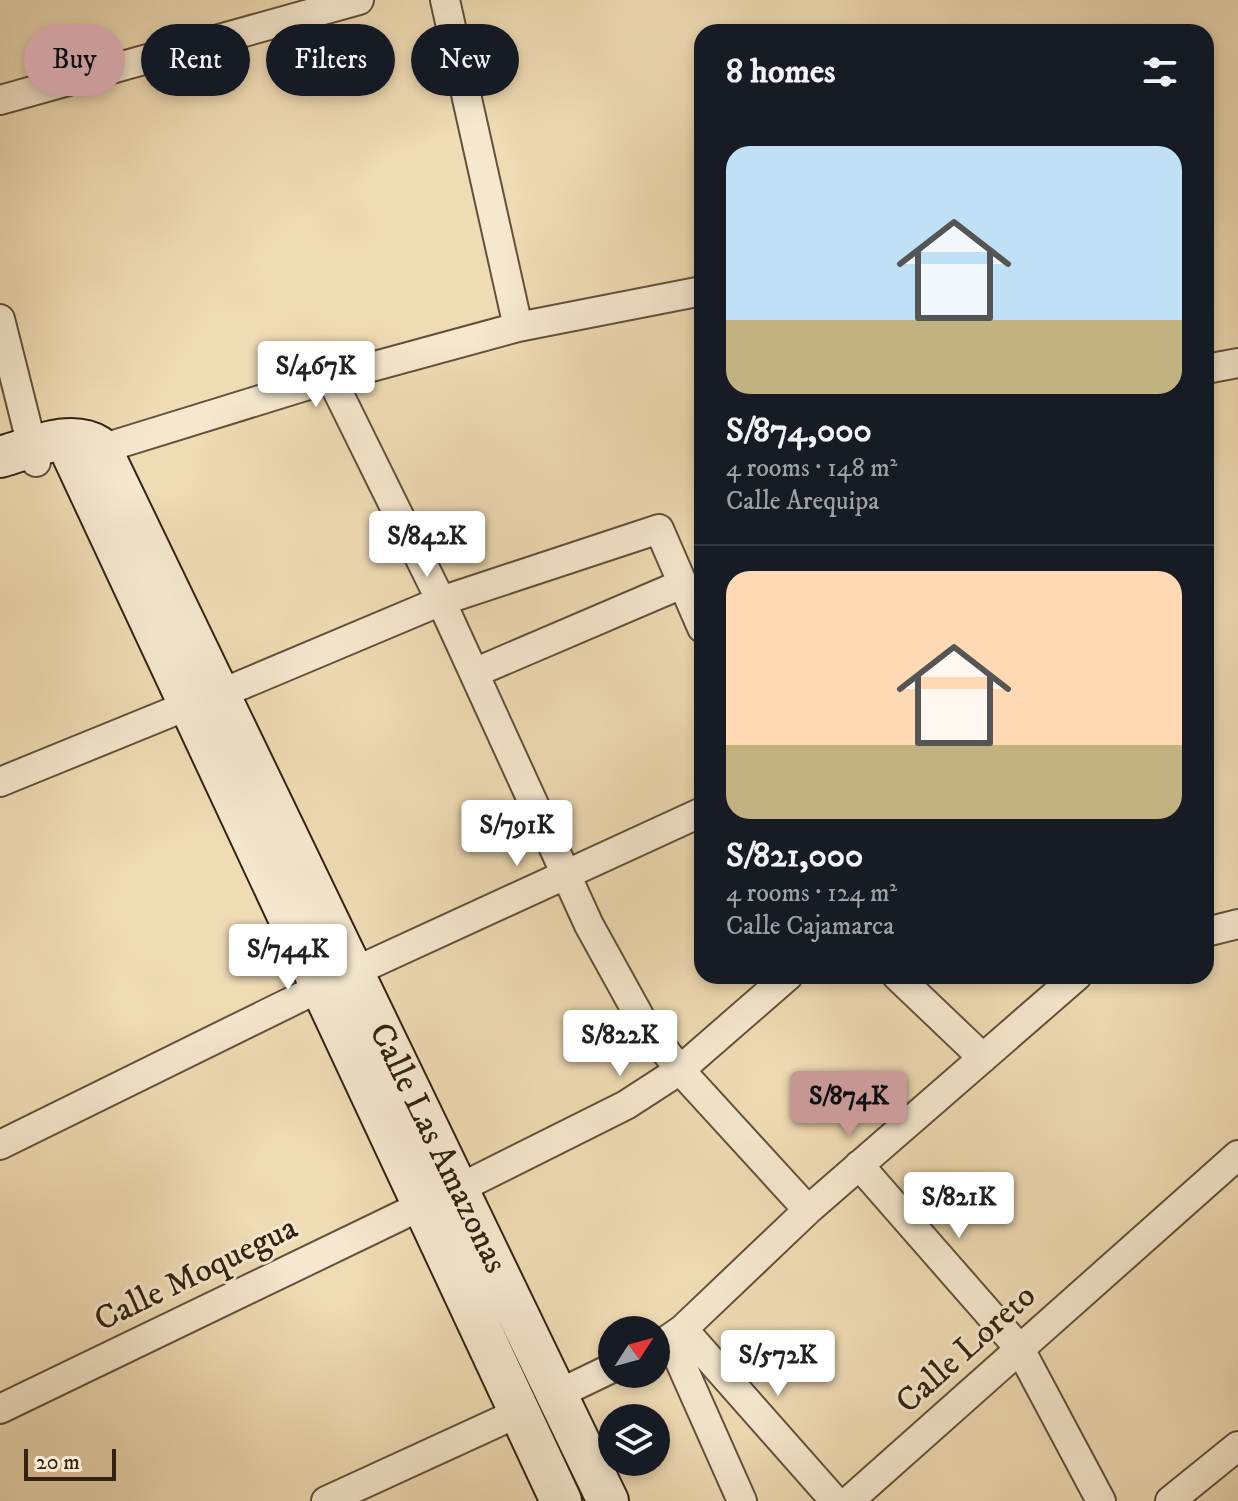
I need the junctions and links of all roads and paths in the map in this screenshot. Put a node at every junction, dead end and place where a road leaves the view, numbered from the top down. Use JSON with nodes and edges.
{"nodes":[{"id":1,"x":359,"y":0,"type":"edge"},
{"id":2,"x":445,"y":0,"type":"edge"},
{"id":3,"x":0,"y":100,"type":"edge"},
{"id":4,"x":694,"y":293,"type":"edge"},
{"id":5,"x":0,"y":319,"type":"edge"},
{"id":6,"x":518,"y":327,"type":"junction"},
{"id":7,"x":1238,"y":363,"type":"edge"},
{"id":8,"x":1214,"y":368,"type":"edge"},
{"id":9,"x":331,"y":378,"type":"junction"},
{"id":10,"x":40,"y":458,"type":"edge"},
{"id":11,"x":682,"y":584,"type":"junction"},
{"id":12,"x":441,"y":601,"type":"junction"},
{"id":13,"x":694,"y":610,"type":"edge"},
{"id":14,"x":474,"y":673,"type":"junction"},
{"id":15,"x":204,"y":699,"type":"junction"},
{"id":16,"x":0,"y":782,"type":"edge"},
{"id":17,"x":694,"y":816,"type":"edge"},
{"id":18,"x":566,"y":874,"type":"junction"},
{"id":19,"x":1238,"y":924,"type":"edge"},
{"id":20,"x":1214,"y":929,"type":"edge"},
{"id":21,"x":337,"y":979,"type":"junction"},
{"id":22,"x":779,"y":984,"type":"edge"},
{"id":23,"x":905,"y":984,"type":"edge"},
{"id":24,"x":1068,"y":984,"type":"edge"},
{"id":25,"x":983,"y":1058,"type":"junction"},
{"id":26,"x":680,"y":1070,"type":"junction"},
{"id":27,"x":0,"y":1145,"type":"edge"},
{"id":28,"x":1238,"y":1155,"type":"edge"},
{"id":29,"x":859,"y":1165,"type":"junction"},
{"id":30,"x":440,"y":1197,"type":"junction"},
{"id":31,"x":808,"y":1210,"type":"junction"},
{"id":32,"x":670,"y":1338,"type":"edge"},
{"id":33,"x":1020,"y":1349,"type":"junction"},
{"id":34,"x":598,"y":1375,"type":"edge"},
{"id":35,"x":556,"y":1395,"type":"junction"},
{"id":36,"x":0,"y":1409,"type":"edge"},
{"id":37,"x":520,"y":1412,"type":"junction"},
{"id":38,"x":1238,"y":1446,"type":"edge"},
{"id":39,"x":326,"y":1501,"type":"edge"},
{"id":40,"x":561,"y":1501,"type":"edge"},
{"id":41,"x":608,"y":1501,"type":"edge"},
{"id":42,"x":742,"y":1501,"type":"edge"},
{"id":43,"x":835,"y":1501,"type":"edge"},
{"id":44,"x":849,"y":1501,"type":"edge"},
{"id":45,"x":1101,"y":1501,"type":"edge"},
{"id":46,"x":1170,"y":1501,"type":"edge"}],
"edges":[{"from":1,"to":3,"type":"street"},
{"from":2,"to":6,"type":"street"},
{"from":4,"to":6,"type":"street"},
{"from":5,"to":10,"type":"street"},
{"from":6,"to":9,"type":"street"},
{"from":7,"to":8,"type":"street"},
{"from":9,"to":10,"type":"street"},
{"from":9,"to":12,"type":"street"},
{"from":10,"to":15,"type":"street","name":"Calle Las Amazonas"},
{"from":11,"to":12,"type":"street"},
{"from":11,"to":13,"type":"street"},
{"from":11,"to":14,"type":"street"},
{"from":12,"to":14,"type":"street"},
{"from":12,"to":15,"type":"street"},
{"from":14,"to":18,"type":"street"},
{"from":15,"to":16,"type":"street"},
{"from":15,"to":21,"type":"street","name":"Calle Las Amazonas"},
{"from":17,"to":18,"type":"street"},
{"from":18,"to":21,"type":"street"},
{"from":18,"to":26,"type":"street"},
{"from":19,"to":20,"type":"street"},
{"from":21,"to":27,"type":"street"},
{"from":21,"to":30,"type":"street","name":"Calle Las Amazonas"},
{"from":22,"to":26,"type":"street","name":"Calle Moquegua"},
{"from":23,"to":25,"type":"street"},
{"from":24,"to":25,"type":"street"},
{"from":25,"to":29,"type":"street"},
{"from":26,"to":30,"type":"street","name":"Calle Moquegua"},
{"from":26,"to":31,"type":"street"},
{"from":28,"to":33,"type":"street","name":"Calle Loreto"},
{"from":29,"to":31,"type":"street"},
{"from":29,"to":33,"type":"street"},
{"from":30,"to":35,"type":"street","name":"Calle Las Amazonas"},
{"from":30,"to":36,"type":"street","name":"Calle Moquegua"},
{"from":30,"to":37,"type":"street","name":"Calle Las Amazonas"},
{"from":31,"to":32,"type":"street"},
{"from":32,"to":42,"type":"street"},
{"from":32,"to":43,"type":"street"},
{"from":33,"to":44,"type":"street","name":"Calle Loreto"},
{"from":33,"to":45,"type":"street"},
{"from":34,"to":35,"type":"street"},
{"from":35,"to":41,"type":"street","name":"Calle Las Amazonas"},
{"from":37,"to":39,"type":"street"},
{"from":37,"to":40,"type":"street","name":"Calle Las Amazonas"},
{"from":38,"to":46,"type":"street"}]}
